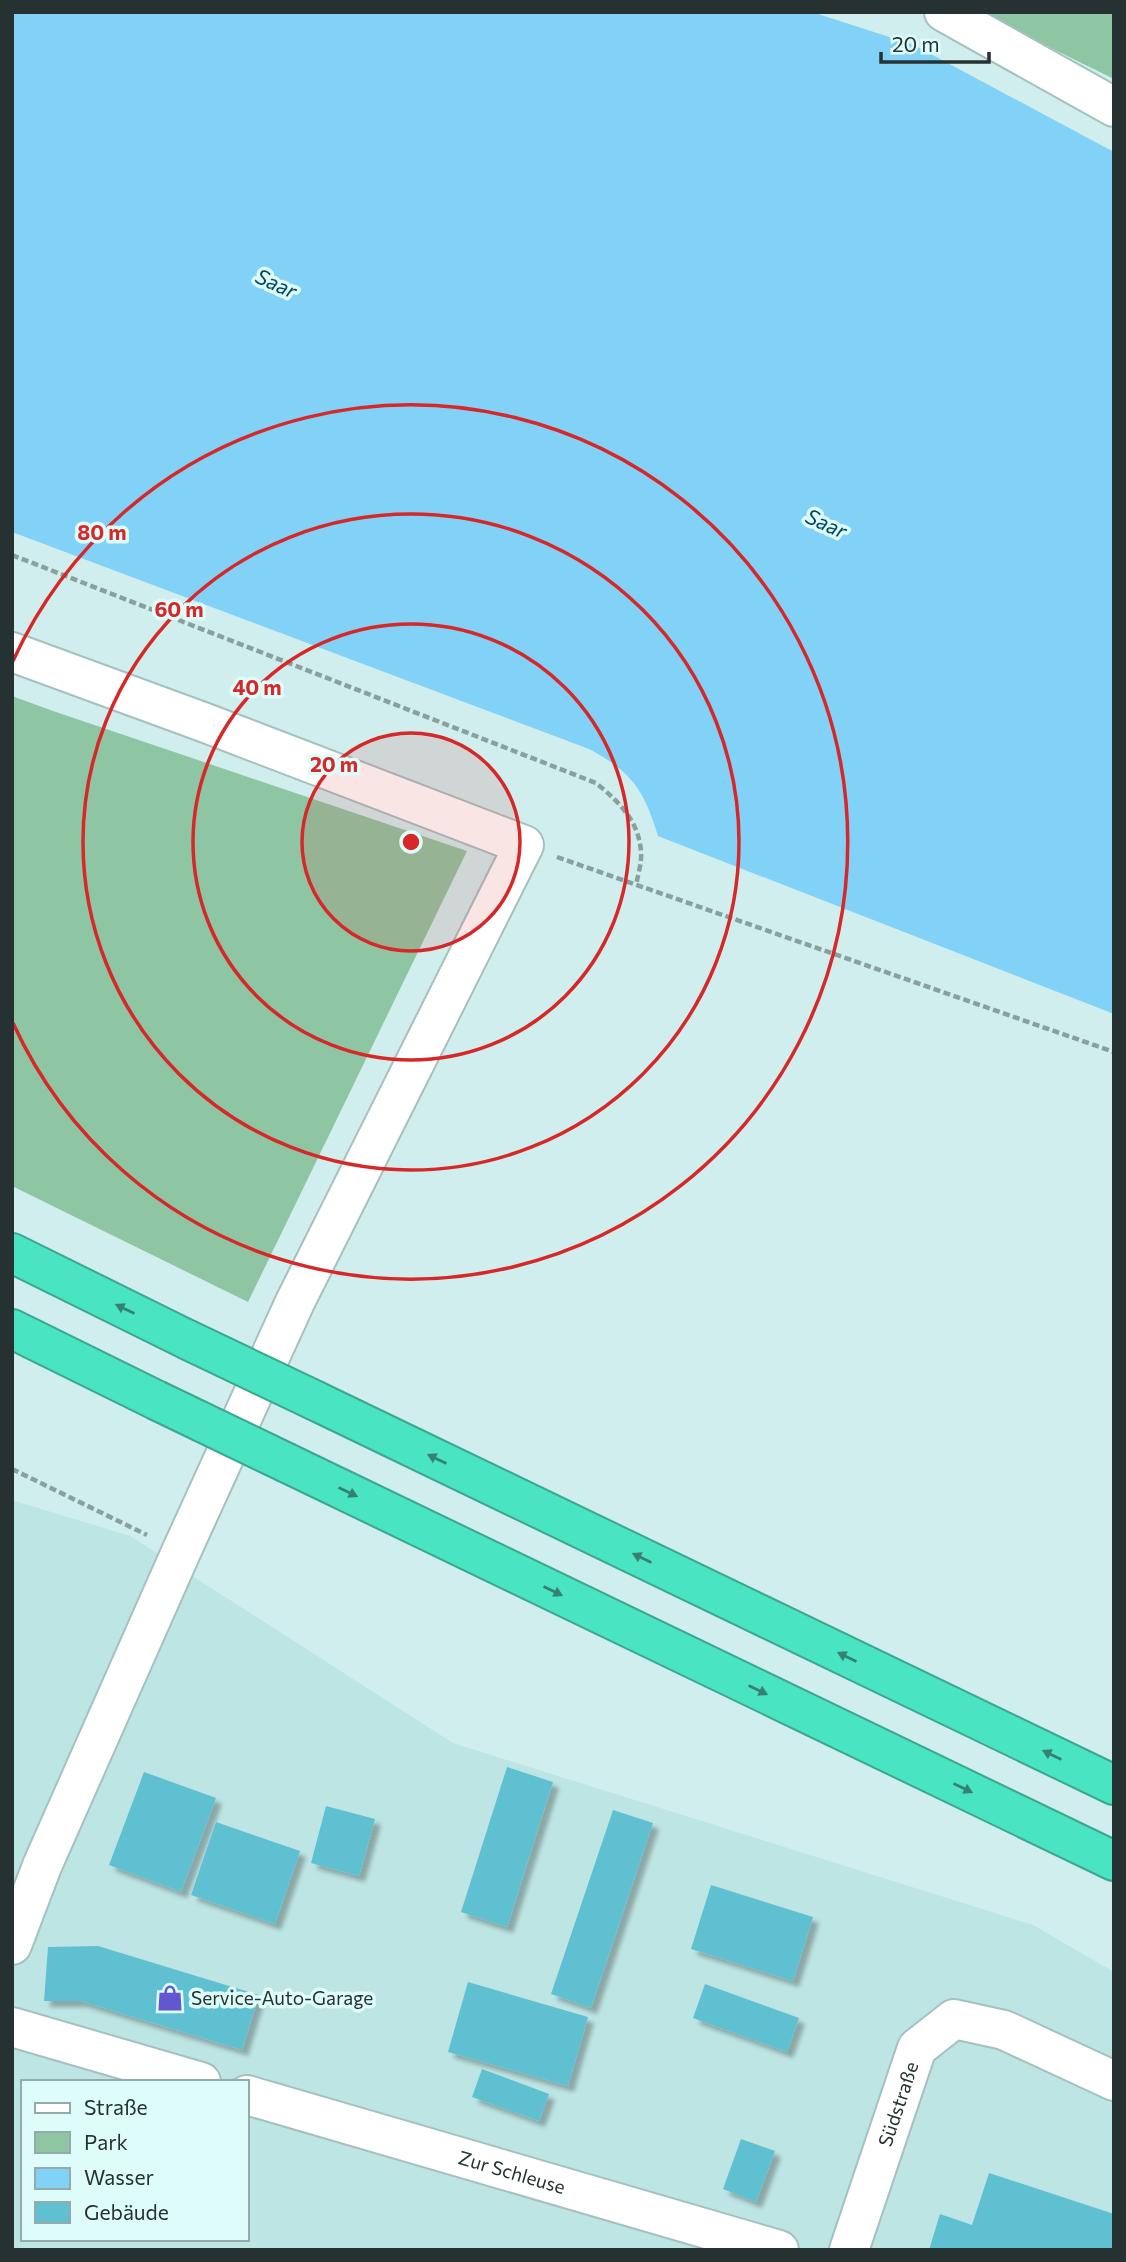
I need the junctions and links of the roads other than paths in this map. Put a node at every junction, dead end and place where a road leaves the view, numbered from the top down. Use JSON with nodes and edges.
{"nodes":[{"id":1,"x":944,"y":12,"type":"edge"},
{"id":2,"x":1114,"y":107,"type":"edge"},
{"id":3,"x":12,"y":652,"type":"edge"},
{"id":4,"x":12,"y":1253,"type":"edge"},
{"id":5,"x":12,"y":1329,"type":"edge"},
{"id":6,"x":1114,"y":1785,"type":"edge"},
{"id":7,"x":1114,"y":1861,"type":"edge"},
{"id":8,"x":12,"y":1945,"type":"edge"},
{"id":9,"x":12,"y":2027,"type":"edge"},
{"id":10,"x":194,"y":2080,"type":"edge"},
{"id":11,"x":1114,"y":2081,"type":"edge"},
{"id":12,"x":248,"y":2095,"type":"edge"},
{"id":13,"x":779,"y":2250,"type":"edge"},
{"id":14,"x":849,"y":2250,"type":"edge"}],
"edges":[{"from":1,"to":2,"type":"street"},
{"from":3,"to":8,"type":"street"},
{"from":6,"to":4,"type":"highway","one_way":true,"bridge":true},
{"from":5,"to":7,"type":"highway","one_way":true,"bridge":true},
{"from":9,"to":10,"type":"street"},
{"from":11,"to":14,"type":"street","name":"Südstraße"},
{"from":12,"to":13,"type":"street","name":"Zur Schleuse"}]}
